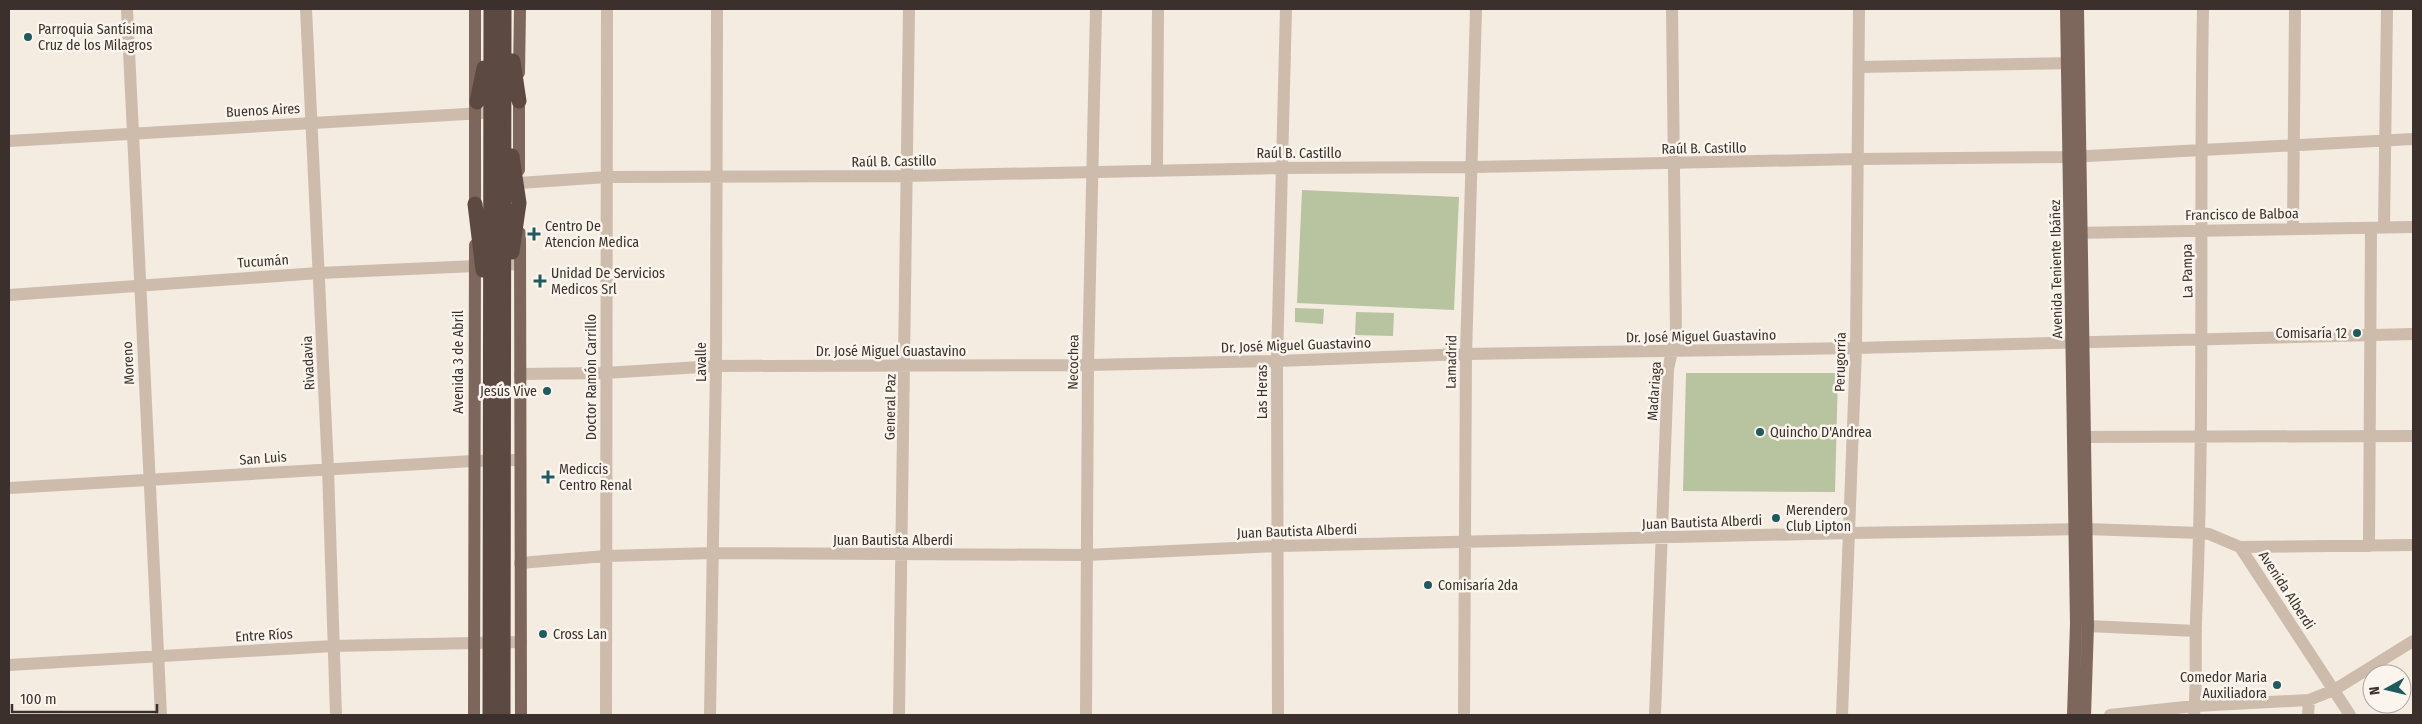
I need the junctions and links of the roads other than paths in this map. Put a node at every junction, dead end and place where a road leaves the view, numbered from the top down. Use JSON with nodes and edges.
{"nodes":[{"id":1,"x":127,"y":9,"type":"edge"},
{"id":2,"x":306,"y":9,"type":"edge"},
{"id":3,"x":475,"y":9,"type":"edge"},
{"id":4,"x":486,"y":9,"type":"edge"},
{"id":5,"x":491,"y":9,"type":"edge"},
{"id":6,"x":504,"y":9,"type":"edge"},
{"id":7,"x":510,"y":9,"type":"edge"},
{"id":8,"x":520,"y":9,"type":"edge"},
{"id":9,"x":607,"y":9,"type":"edge"},
{"id":10,"x":717,"y":9,"type":"edge"},
{"id":11,"x":909,"y":9,"type":"edge"},
{"id":12,"x":1096,"y":9,"type":"edge"},
{"id":13,"x":1158,"y":9,"type":"edge"},
{"id":14,"x":1286,"y":9,"type":"edge"},
{"id":15,"x":1476,"y":9,"type":"edge"},
{"id":16,"x":1672,"y":9,"type":"edge"},
{"id":17,"x":1859,"y":9,"type":"edge"},
{"id":18,"x":2066,"y":9,"type":"edge"},
{"id":19,"x":2078,"y":9,"type":"edge"},
{"id":20,"x":2203,"y":9,"type":"edge"},
{"id":21,"x":2295,"y":9,"type":"edge"},
{"id":22,"x":2387,"y":9,"type":"edge"},
{"id":23,"x":2073,"y":63,"type":"junction"},
{"id":24,"x":1859,"y":67,"type":"junction"},
{"id":25,"x":500,"y":109,"type":"junction"},
{"id":26,"x":312,"y":122,"type":"junction"},
{"id":27,"x":131,"y":133,"type":"junction"},
{"id":28,"x":2413,"y":139,"type":"edge"},
{"id":29,"x":2385,"y":140,"type":"junction"},
{"id":30,"x":9,"y":141,"type":"edge"},
{"id":31,"x":2294,"y":146,"type":"junction"},
{"id":32,"x":2200,"y":152,"type":"junction"},
{"id":33,"x":2074,"y":157,"type":"junction"},
{"id":34,"x":1858,"y":159,"type":"junction"},
{"id":35,"x":1675,"y":164,"type":"junction"},
{"id":36,"x":1473,"y":167,"type":"junction"},
{"id":37,"x":1282,"y":168,"type":"junction"},
{"id":38,"x":1157,"y":170,"type":"junction"},
{"id":39,"x":1092,"y":171,"type":"junction"},
{"id":40,"x":905,"y":176,"type":"junction"},
{"id":41,"x":607,"y":177,"type":"junction"},
{"id":42,"x":717,"y":177,"type":"junction"},
{"id":43,"x":519,"y":183,"type":"junction"},
{"id":44,"x":519,"y":203,"type":"junction"},
{"id":45,"x":475,"y":204,"type":"joint"},
{"id":46,"x":2384,"y":227,"type":"junction"},
{"id":47,"x":2413,"y":227,"type":"edge"},
{"id":48,"x":2293,"y":228,"type":"junction"},
{"id":49,"x":2371,"y":228,"type":"junction"},
{"id":50,"x":2202,"y":230,"type":"junction"},
{"id":51,"x":2076,"y":232,"type":"junction"},
{"id":52,"x":497,"y":265,"type":"junction"},
{"id":53,"x":319,"y":273,"type":"junction"},
{"id":54,"x":139,"y":284,"type":"junction"},
{"id":55,"x":9,"y":295,"type":"edge"},
{"id":56,"x":2413,"y":334,"type":"edge"},
{"id":57,"x":2372,"y":335,"type":"junction"},
{"id":58,"x":2203,"y":338,"type":"junction"},
{"id":59,"x":2078,"y":341,"type":"junction"},
{"id":60,"x":1856,"y":348,"type":"junction"},
{"id":61,"x":1672,"y":352,"type":"junction"},
{"id":62,"x":1466,"y":354,"type":"junction"},
{"id":63,"x":1277,"y":361,"type":"junction"},
{"id":64,"x":1088,"y":365,"type":"junction"},
{"id":65,"x":716,"y":366,"type":"junction"},
{"id":66,"x":905,"y":366,"type":"junction"},
{"id":67,"x":605,"y":373,"type":"junction"},
{"id":68,"x":520,"y":374,"type":"junction"},
{"id":69,"x":498,"y":381,"type":"junction"},
{"id":70,"x":2201,"y":435,"type":"junction"},
{"id":71,"x":2370,"y":435,"type":"junction"},
{"id":72,"x":2413,"y":436,"type":"edge"},
{"id":73,"x":2079,"y":437,"type":"junction"},
{"id":74,"x":519,"y":460,"type":"junction"},
{"id":75,"x":474,"y":461,"type":"junction"},
{"id":76,"x":497,"y":461,"type":"junction"},
{"id":77,"x":328,"y":469,"type":"junction"},
{"id":78,"x":149,"y":480,"type":"junction"},
{"id":79,"x":9,"y":488,"type":"edge"},
{"id":80,"x":2080,"y":529,"type":"junction"},
{"id":81,"x":1850,"y":533,"type":"junction"},
{"id":82,"x":2200,"y":533,"type":"junction"},
{"id":83,"x":1663,"y":539,"type":"junction"},
{"id":84,"x":1463,"y":542,"type":"junction"},
{"id":85,"x":2413,"y":545,"type":"edge"},
{"id":86,"x":1279,"y":546,"type":"junction"},
{"id":87,"x":2369,"y":546,"type":"junction"},
{"id":88,"x":2240,"y":547,"type":"junction"},
{"id":89,"x":714,"y":553,"type":"junction"},
{"id":90,"x":1086,"y":555,"type":"junction"},
{"id":91,"x":606,"y":556,"type":"junction"},
{"id":92,"x":902,"y":556,"type":"junction"},
{"id":93,"x":520,"y":563,"type":"junction"},
{"id":94,"x":2088,"y":626,"type":"junction"},
{"id":95,"x":2196,"y":632,"type":"junction"},
{"id":96,"x":2413,"y":641,"type":"edge"},
{"id":97,"x":497,"y":642,"type":"junction"},
{"id":98,"x":521,"y":642,"type":"junction"},
{"id":99,"x":474,"y":643,"type":"junction"},
{"id":100,"x":333,"y":646,"type":"junction"},
{"id":101,"x":158,"y":656,"type":"junction"},
{"id":102,"x":9,"y":666,"type":"edge"},
{"id":103,"x":2334,"y":690,"type":"junction"},
{"id":104,"x":2309,"y":700,"type":"junction"},
{"id":105,"x":2195,"y":711,"type":"edge"},
{"id":106,"x":160,"y":715,"type":"edge"},
{"id":107,"x":336,"y":715,"type":"edge"},
{"id":108,"x":474,"y":715,"type":"edge"},
{"id":109,"x":490,"y":715,"type":"edge"},
{"id":110,"x":503,"y":715,"type":"edge"},
{"id":111,"x":521,"y":715,"type":"edge"},
{"id":112,"x":606,"y":715,"type":"edge"},
{"id":113,"x":710,"y":715,"type":"edge"},
{"id":114,"x":899,"y":715,"type":"edge"},
{"id":115,"x":1086,"y":715,"type":"edge"},
{"id":116,"x":1278,"y":715,"type":"edge"},
{"id":117,"x":1464,"y":715,"type":"edge"},
{"id":118,"x":1655,"y":715,"type":"edge"},
{"id":119,"x":1842,"y":715,"type":"edge"},
{"id":120,"x":2073,"y":715,"type":"edge"},
{"id":121,"x":2085,"y":715,"type":"edge"},
{"id":122,"x":2110,"y":715,"type":"edge"},
{"id":123,"x":2308,"y":715,"type":"edge"},
{"id":124,"x":2350,"y":715,"type":"edge"}],
"edges":[{"from":1,"to":27,"type":"street","name":"Moreno"},
{"from":2,"to":26,"type":"street","name":"Rivadavia"},
{"from":3,"to":25,"type":"main road","name":"Avenida 3 de Abril"},
{"from":4,"to":25,"type":"highway"},
{"from":5,"to":25,"type":"highway","name":"Avenida 3 de Abril"},
{"from":6,"to":25,"type":"highway","name":"Avenida 3 de Abril"},
{"from":7,"to":25,"type":"highway"},
{"from":8,"to":25,"type":"main road","name":"Avenida 3 de Abril"},
{"from":9,"to":41,"type":"street","name":"Doctor Ramón Carrillo"},
{"from":10,"to":42,"type":"street","name":"Lavalle"},
{"from":11,"to":40,"type":"street","name":"General Paz"},
{"from":12,"to":39,"type":"street","name":"Necochea"},
{"from":13,"to":38,"type":"street"},
{"from":14,"to":37,"type":"street","name":"Las Heras"},
{"from":15,"to":36,"type":"street","name":"Lamadrid"},
{"from":16,"to":35,"type":"street","name":"Madariaga"},
{"from":17,"to":24,"type":"street","name":"Perugorría"},
{"from":18,"to":23,"type":"main road","name":"Avenida Teniente Ibáñez"},
{"from":19,"to":23,"type":"main road","name":"Avenida Teniente Ibáñez"},
{"from":20,"to":32,"type":"street","name":"La Pampa"},
{"from":21,"to":31,"type":"street"},
{"from":22,"to":29,"type":"street"},
{"from":23,"to":24,"type":"street"},
{"from":23,"to":33,"type":"main road","name":"Avenida Teniente Ibáñez"},
{"from":24,"to":34,"type":"street","name":"Perugorría"},
{"from":25,"to":26,"type":"street","name":"Buenos Aires"},
{"from":25,"to":43,"type":"main road","name":"Avenida 3 de Abril"},
{"from":25,"to":44,"type":"highway"},
{"from":25,"to":45,"type":"main road","name":"Avenida 3 de Abril"},
{"from":25,"to":52,"type":"highway","name":"Avenida 3 de Abril"},
{"from":26,"to":27,"type":"street","name":"Buenos Aires"},
{"from":26,"to":53,"type":"street","name":"Rivadavia"},
{"from":27,"to":30,"type":"street","name":"Buenos Aires"},
{"from":27,"to":54,"type":"street","name":"Moreno"},
{"from":28,"to":29,"type":"street","name":"Raúl B. Castillo"},
{"from":29,"to":31,"type":"street","name":"Raúl B. Castillo"},
{"from":29,"to":46,"type":"street"},
{"from":31,"to":32,"type":"street","name":"Raúl B. Castillo"},
{"from":31,"to":48,"type":"street"},
{"from":32,"to":33,"type":"street","name":"Raúl B. Castillo"},
{"from":32,"to":50,"type":"street","name":"La Pampa"},
{"from":33,"to":34,"type":"street","name":"Raúl B. Castillo"},
{"from":33,"to":51,"type":"main road","name":"Avenida Teniente Ibáñez"},
{"from":34,"to":35,"type":"street","name":"Raúl B. Castillo"},
{"from":34,"to":60,"type":"street","name":"Perugorría"},
{"from":35,"to":36,"type":"street","name":"Raúl B. Castillo"},
{"from":35,"to":61,"type":"street","name":"Madariaga"},
{"from":36,"to":37,"type":"street","name":"Raúl B. Castillo"},
{"from":36,"to":62,"type":"street","name":"Lamadrid"},
{"from":37,"to":38,"type":"street","name":"Raúl B. Castillo"},
{"from":37,"to":63,"type":"street","name":"Las Heras"},
{"from":38,"to":39,"type":"street","name":"Raúl B. Castillo"},
{"from":39,"to":40,"type":"street","name":"Raúl B. Castillo"},
{"from":39,"to":64,"type":"street","name":"Necochea"},
{"from":40,"to":42,"type":"street","name":"Raúl B. Castillo"},
{"from":40,"to":66,"type":"street","name":"General Paz"},
{"from":41,"to":42,"type":"street","name":"Raúl B. Castillo"},
{"from":41,"to":43,"type":"street","name":"Raúl B. Castillo"},
{"from":41,"to":67,"type":"street","name":"Doctor Ramón Carrillo"},
{"from":42,"to":65,"type":"street","name":"Lavalle"},
{"from":43,"to":44,"type":"main road","name":"Avenida 3 de Abril"},
{"from":44,"to":52,"type":"highway"},
{"from":45,"to":52,"type":"highway"},
{"from":46,"to":47,"type":"street","name":"Francisco de Balboa"},
{"from":46,"to":49,"type":"street","name":"Francisco de Balboa"},
{"from":48,"to":49,"type":"street","name":"Francisco de Balboa"},
{"from":48,"to":50,"type":"street","name":"Francisco de Balboa"},
{"from":49,"to":57,"type":"street"},
{"from":50,"to":51,"type":"street","name":"Francisco de Balboa"},
{"from":50,"to":58,"type":"street","name":"La Pampa"},
{"from":51,"to":59,"type":"main road","name":"Avenida Teniente Ibáñez"},
{"from":52,"to":53,"type":"street","name":"Tucumán"},
{"from":52,"to":68,"type":"main road","name":"Avenida 3 de Abril"},
{"from":52,"to":69,"type":"highway"},
{"from":52,"to":69,"type":"highway"},
{"from":52,"to":75,"type":"main road","name":"Avenida 3 de Abril"},
{"from":53,"to":54,"type":"street","name":"Tucumán"},
{"from":53,"to":77,"type":"street","name":"Rivadavia"},
{"from":54,"to":55,"type":"street","name":"Tucumán"},
{"from":54,"to":78,"type":"street","name":"Moreno"},
{"from":56,"to":57,"type":"street","name":"Dr. José Miguel Guastavino"},
{"from":57,"to":58,"type":"street","name":"Dr. José Miguel Guastavino"},
{"from":57,"to":71,"type":"street"},
{"from":58,"to":59,"type":"street","name":"Dr. José Miguel Guastavino"},
{"from":58,"to":70,"type":"street","name":"La Pampa"},
{"from":59,"to":60,"type":"street","name":"Dr. José Miguel Guastavino"},
{"from":59,"to":73,"type":"main road","name":"Avenida Teniente Ibáñez"},
{"from":60,"to":61,"type":"street","name":"Dr. José Miguel Guastavino"},
{"from":60,"to":81,"type":"street","name":"Perugorría"},
{"from":61,"to":62,"type":"street","name":"Dr. José Miguel Guastavino"},
{"from":61,"to":83,"type":"street","name":"Madariaga"},
{"from":62,"to":63,"type":"street","name":"Dr. José Miguel Guastavino"},
{"from":62,"to":84,"type":"street","name":"Lamadrid"},
{"from":63,"to":64,"type":"street","name":"Dr. José Miguel Guastavino"},
{"from":63,"to":86,"type":"street","name":"Las Heras"},
{"from":64,"to":66,"type":"street","name":"Dr. José Miguel Guastavino"},
{"from":64,"to":90,"type":"street","name":"Necochea"},
{"from":65,"to":66,"type":"street","name":"Dr. José Miguel Guastavino"},
{"from":65,"to":67,"type":"street","name":"Dr. José Miguel Guastavino"},
{"from":65,"to":89,"type":"street","name":"Lavalle"},
{"from":66,"to":92,"type":"street","name":"General Paz"},
{"from":67,"to":68,"type":"street","name":"Dr. José Miguel Guastavino"},
{"from":67,"to":91,"type":"street","name":"Doctor Ramón Carrillo"},
{"from":68,"to":74,"type":"main road","name":"Avenida 3 de Abril"},
{"from":69,"to":76,"type":"highway"},
{"from":70,"to":71,"type":"street"},
{"from":70,"to":73,"type":"street"},
{"from":70,"to":82,"type":"street","name":"La Pampa"},
{"from":71,"to":72,"type":"street"},
{"from":71,"to":87,"type":"street"},
{"from":73,"to":80,"type":"main road","name":"Avenida Teniente Ibáñez"},
{"from":74,"to":76,"type":"street","name":"San Luis"},
{"from":74,"to":93,"type":"main road","name":"Avenida 3 de Abril"},
{"from":75,"to":76,"type":"street","name":"San Luis"},
{"from":75,"to":77,"type":"street","name":"San Luis"},
{"from":75,"to":99,"type":"main road","name":"Avenida 3 de Abril"},
{"from":76,"to":97,"type":"highway"},
{"from":77,"to":78,"type":"street","name":"San Luis"},
{"from":77,"to":100,"type":"street","name":"Rivadavia"},
{"from":78,"to":79,"type":"street","name":"San Luis"},
{"from":78,"to":101,"type":"street","name":"Moreno"},
{"from":80,"to":81,"type":"street","name":"Juan Bautista Alberdi"},
{"from":80,"to":82,"type":"street","name":"Avenida Alberdi"},
{"from":80,"to":94,"type":"main road"},
{"from":80,"to":120,"type":"main road"},
{"from":81,"to":83,"type":"street","name":"Juan Bautista Alberdi"},
{"from":81,"to":119,"type":"street","name":"Perugorría"},
{"from":82,"to":88,"type":"street","name":"Avenida Alberdi"},
{"from":82,"to":95,"type":"street","name":"La Pampa"},
{"from":83,"to":84,"type":"street","name":"Juan Bautista Alberdi"},
{"from":83,"to":118,"type":"street","name":"Madariaga"},
{"from":84,"to":86,"type":"street","name":"Juan Bautista Alberdi"},
{"from":84,"to":117,"type":"street","name":"Lamadrid"},
{"from":85,"to":87,"type":"street"},
{"from":86,"to":90,"type":"street","name":"Juan Bautista Alberdi"},
{"from":86,"to":116,"type":"street","name":"Las Heras"},
{"from":87,"to":88,"type":"street"},
{"from":88,"to":103,"type":"street","name":"Avenida Alberdi"},
{"from":89,"to":91,"type":"street","name":"Juan Bautista Alberdi"},
{"from":89,"to":92,"type":"street","name":"Juan Bautista Alberdi"},
{"from":89,"to":113,"type":"street","name":"Lavalle"},
{"from":90,"to":92,"type":"street","name":"Juan Bautista Alberdi"},
{"from":90,"to":115,"type":"street","name":"Necochea"},
{"from":91,"to":93,"type":"street","name":"Juan Bautista Alberdi"},
{"from":91,"to":112,"type":"street","name":"Doctor Ramón Carrillo"},
{"from":92,"to":114,"type":"street","name":"General Paz"},
{"from":93,"to":98,"type":"main road","name":"Avenida 3 de Abril"},
{"from":94,"to":95,"type":"street"},
{"from":94,"to":121,"type":"main road"},
{"from":95,"to":105,"type":"street","name":"La Pampa"},
{"from":96,"to":103,"type":"street"},
{"from":97,"to":98,"type":"street","name":"Entre Ríos"},
{"from":97,"to":99,"type":"street","name":"Entre Ríos"},
{"from":97,"to":109,"type":"highway"},
{"from":97,"to":110,"type":"highway"},
{"from":98,"to":111,"type":"main road","name":"Avenida 3 de Abril"},
{"from":99,"to":100,"type":"street","name":"Entre Ríos"},
{"from":99,"to":108,"type":"main road","name":"Avenida 3 de Abril"},
{"from":100,"to":101,"type":"street","name":"Entre Ríos"},
{"from":100,"to":107,"type":"street","name":"Rivadavia"},
{"from":101,"to":102,"type":"street","name":"Entre Ríos"},
{"from":101,"to":106,"type":"street","name":"Moreno"},
{"from":103,"to":104,"type":"street"},
{"from":103,"to":124,"type":"street","name":"Avenida Alberdi"},
{"from":104,"to":105,"type":"street"},
{"from":104,"to":123,"type":"street"},
{"from":105,"to":122,"type":"street"}]}
